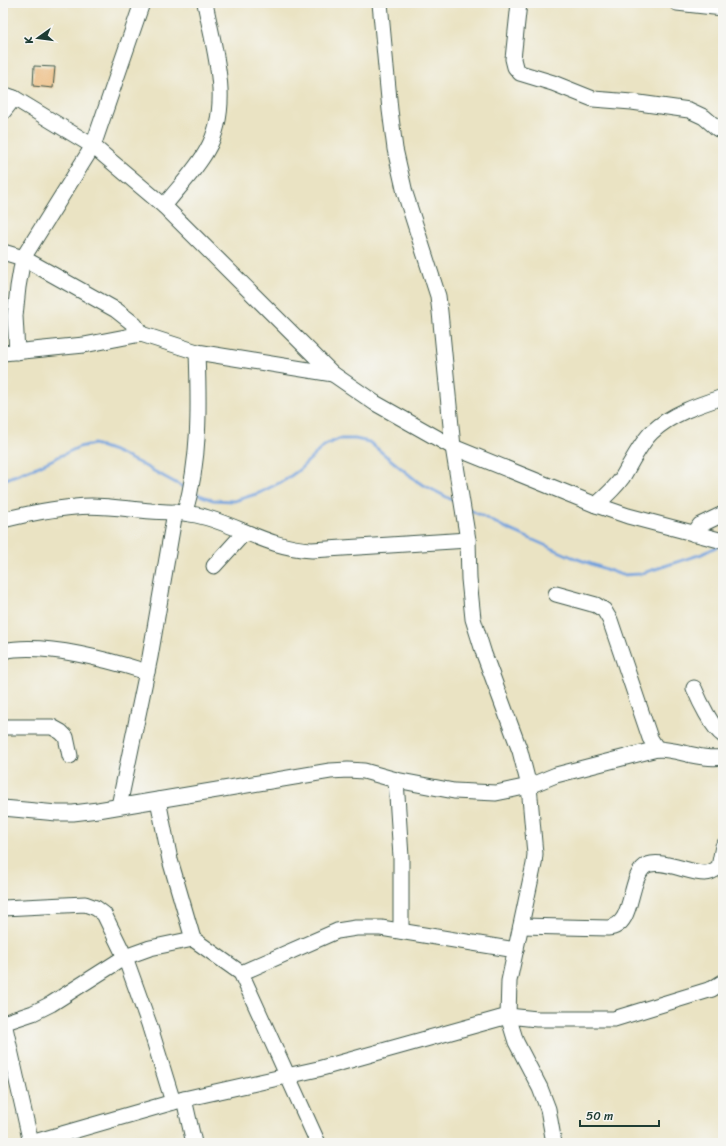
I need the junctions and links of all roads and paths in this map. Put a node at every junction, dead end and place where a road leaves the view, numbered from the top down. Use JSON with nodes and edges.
{"nodes":[{"id":1,"x":142,"y":3,"type":"edge"},
{"id":2,"x":204,"y":3,"type":"edge"},
{"id":3,"x":380,"y":3,"type":"edge"},
{"id":4,"x":519,"y":3,"type":"edge"},
{"id":5,"x":677,"y":3,"type":"edge"},
{"id":6,"x":723,"y":8,"type":"edge"},
{"id":7,"x":8,"y":96,"type":"edge"},
{"id":8,"x":3,"y":112,"type":"edge"},
{"id":9,"x":718,"y":129,"type":"dead end"},
{"id":10,"x":93,"y":146,"type":"junction"},
{"id":11,"x":164,"y":206,"type":"junction"},
{"id":12,"x":3,"y":252,"type":"edge"},
{"id":13,"x":23,"y":258,"type":"junction"},
{"id":14,"x":141,"y":334,"type":"junction"},
{"id":15,"x":197,"y":352,"type":"junction"},
{"id":16,"x":10,"y":353,"type":"edge"},
{"id":17,"x":333,"y":374,"type":"junction"},
{"id":18,"x":723,"y":397,"type":"edge"},
{"id":19,"x":453,"y":447,"type":"junction"},
{"id":20,"x":596,"y":505,"type":"junction"},
{"id":21,"x":180,"y":512,"type":"junction"},
{"id":22,"x":723,"y":514,"type":"edge"},
{"id":23,"x":3,"y":520,"type":"edge"},
{"id":24,"x":245,"y":532,"type":"junction"},
{"id":25,"x":698,"y":535,"type":"junction"},
{"id":26,"x":468,"y":540,"type":"junction"},
{"id":27,"x":723,"y":542,"type":"edge"},
{"id":28,"x":214,"y":566,"type":"dead end"},
{"id":29,"x":556,"y":594,"type":"dead end"},
{"id":30,"x":3,"y":651,"type":"edge"},
{"id":31,"x":147,"y":672,"type":"junction"},
{"id":32,"x":694,"y":688,"type":"dead end"},
{"id":33,"x":3,"y":727,"type":"edge"},
{"id":34,"x":723,"y":735,"type":"edge"},
{"id":35,"x":656,"y":749,"type":"junction"},
{"id":36,"x":70,"y":756,"type":"dead end"},
{"id":37,"x":723,"y":757,"type":"edge"},
{"id":38,"x":396,"y":780,"type":"junction"},
{"id":39,"x":529,"y":786,"type":"junction"},
{"id":40,"x":158,"y":800,"type":"junction"},
{"id":41,"x":119,"y":806,"type":"junction"},
{"id":42,"x":3,"y":808,"type":"edge"},
{"id":43,"x":723,"y":846,"type":"edge"},
{"id":44,"x":3,"y":908,"type":"edge"},
{"id":45,"x":521,"y":926,"type":"junction"},
{"id":46,"x":401,"y":931,"type":"junction"},
{"id":47,"x":193,"y":939,"type":"junction"},
{"id":48,"x":516,"y":950,"type":"junction"},
{"id":49,"x":125,"y":957,"type":"junction"},
{"id":50,"x":241,"y":973,"type":"junction"},
{"id":51,"x":723,"y":982,"type":"edge"},
{"id":52,"x":508,"y":1016,"type":"junction"},
{"id":53,"x":4,"y":1023,"type":"edge"},
{"id":54,"x":287,"y":1076,"type":"junction"},
{"id":55,"x":178,"y":1100,"type":"junction"},
{"id":56,"x":31,"y":1143,"type":"edge"},
{"id":57,"x":194,"y":1143,"type":"edge"},
{"id":58,"x":318,"y":1143,"type":"edge"},
{"id":59,"x":554,"y":1143,"type":"edge"}],
"edges":[{"from":1,"to":10,"type":"street"},
{"from":2,"to":11,"type":"street"},
{"from":3,"to":19,"type":"street"},
{"from":4,"to":9,"type":"street"},
{"from":5,"to":6,"type":"street"},
{"from":7,"to":8,"type":"street"},
{"from":7,"to":10,"type":"street"},
{"from":10,"to":11,"type":"street"},
{"from":10,"to":13,"type":"street"},
{"from":11,"to":17,"type":"street"},
{"from":12,"to":13,"type":"street"},
{"from":13,"to":14,"type":"street"},
{"from":13,"to":16,"type":"street"},
{"from":14,"to":15,"type":"street"},
{"from":14,"to":16,"type":"street"},
{"from":15,"to":17,"type":"street"},
{"from":15,"to":21,"type":"street"},
{"from":17,"to":19,"type":"street"},
{"from":18,"to":20,"type":"street"},
{"from":19,"to":20,"type":"street"},
{"from":19,"to":26,"type":"street"},
{"from":20,"to":25,"type":"street"},
{"from":21,"to":23,"type":"street"},
{"from":21,"to":24,"type":"street"},
{"from":21,"to":31,"type":"street"},
{"from":22,"to":25,"type":"street"},
{"from":24,"to":26,"type":"street"},
{"from":24,"to":28,"type":"street"},
{"from":25,"to":27,"type":"street"},
{"from":26,"to":39,"type":"street"},
{"from":29,"to":35,"type":"street"},
{"from":30,"to":31,"type":"street"},
{"from":31,"to":41,"type":"street"},
{"from":32,"to":34,"type":"street"},
{"from":33,"to":36,"type":"street"},
{"from":35,"to":37,"type":"street"},
{"from":35,"to":39,"type":"street"},
{"from":38,"to":39,"type":"street"},
{"from":38,"to":40,"type":"street"},
{"from":38,"to":46,"type":"street"},
{"from":39,"to":45,"type":"street"},
{"from":40,"to":41,"type":"street"},
{"from":40,"to":47,"type":"street"},
{"from":41,"to":42,"type":"street"},
{"from":43,"to":45,"type":"street"},
{"from":44,"to":49,"type":"street"},
{"from":45,"to":48,"type":"street"},
{"from":46,"to":48,"type":"street"},
{"from":46,"to":50,"type":"street"},
{"from":47,"to":49,"type":"street"},
{"from":47,"to":50,"type":"street"},
{"from":48,"to":52,"type":"street"},
{"from":49,"to":53,"type":"street"},
{"from":49,"to":55,"type":"street"},
{"from":50,"to":54,"type":"street"},
{"from":51,"to":52,"type":"street"},
{"from":52,"to":54,"type":"street"},
{"from":52,"to":59,"type":"street"},
{"from":53,"to":56,"type":"street"},
{"from":54,"to":55,"type":"street"},
{"from":54,"to":58,"type":"street"},
{"from":55,"to":56,"type":"street"},
{"from":55,"to":57,"type":"street"}]}
